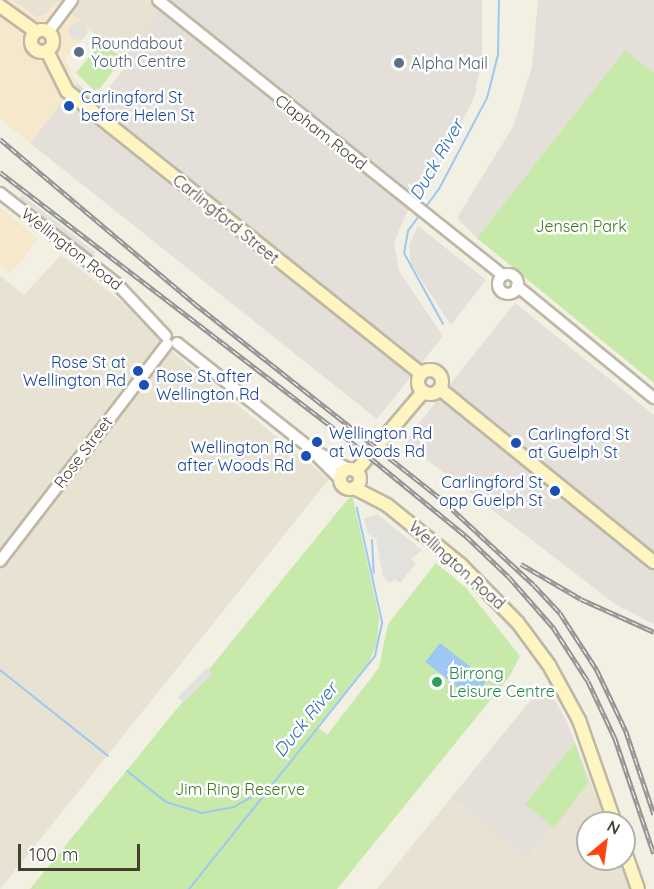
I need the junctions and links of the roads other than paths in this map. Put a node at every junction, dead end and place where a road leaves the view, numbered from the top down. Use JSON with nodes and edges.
{"nodes":[{"id":1,"x":72,"y":0,"type":"edge"},
{"id":2,"x":158,"y":0,"type":"edge"},
{"id":3,"x":0,"y":6,"type":"edge"},
{"id":4,"x":42,"y":32,"type":"junction"},
{"id":5,"x":47,"y":51,"type":"junction"},
{"id":6,"x":0,"y":193,"type":"edge"},
{"id":7,"x":501,"y":277,"type":"junction"},
{"id":8,"x":516,"y":289,"type":"junction"},
{"id":9,"x":170,"y":341,"type":"junction"},
{"id":10,"x":421,"y":374,"type":"junction"},
{"id":11,"x":440,"y":389,"type":"junction"},
{"id":12,"x":423,"y":392,"type":"junction"},
{"id":13,"x":654,"y":398,"type":"edge"},
{"id":14,"x":311,"y":449,"type":"junction"},
{"id":15,"x":355,"y":476,"type":"junction"},
{"id":16,"x":340,"y":478,"type":"joint"},
{"id":17,"x":0,"y":561,"type":"edge"},
{"id":18,"x":654,"y":562,"type":"edge"},
{"id":19,"x":611,"y":811,"type":"edge"},
{"id":20,"x":632,"y":871,"type":"edge"},
{"id":21,"x":638,"y":889,"type":"edge"}],
"edges":[{"from":1,"to":4,"type":"street"},
{"from":2,"to":7,"type":"street","name":"Clapham Road"},
{"from":3,"to":4,"type":"main road"},
{"from":4,"to":5,"type":"main road"},
{"from":4,"to":5,"type":"main road","name":"Carlingford Street"},
{"from":5,"to":10,"type":"main road","name":"Carlingford Street"},
{"from":6,"to":9,"type":"street","name":"Wellington Road"},
{"from":7,"to":8,"type":"street"},
{"from":7,"to":8,"type":"street"},
{"from":8,"to":13,"type":"street"},
{"from":9,"to":14,"type":"street","name":"Wellington Road"},
{"from":9,"to":17,"type":"street","name":"Rose Street"},
{"from":10,"to":11,"type":"main road"},
{"from":10,"to":12,"type":"main road"},
{"from":11,"to":12,"type":"main road"},
{"from":11,"to":18,"type":"main road"},
{"from":12,"to":15,"type":"main road"},
{"from":14,"to":15,"type":"street","name":"Wellington Road"},
{"from":14,"to":16,"type":"street"},
{"from":15,"to":16,"type":"main road"},
{"from":15,"to":19,"type":"main road","name":"Wellington Road"},
{"from":20,"to":21,"type":"main road"}]}
